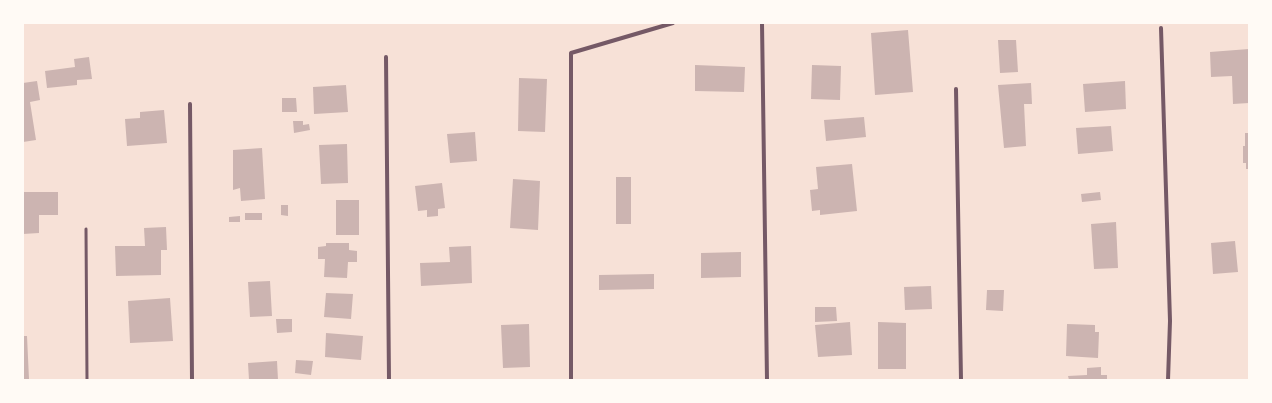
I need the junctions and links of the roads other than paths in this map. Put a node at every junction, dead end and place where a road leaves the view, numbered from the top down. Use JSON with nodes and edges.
{"nodes":[{"id":1,"x":673,"y":23,"type":"edge"},
{"id":2,"x":762,"y":23,"type":"edge"},
{"id":3,"x":1161,"y":28,"type":"dead end"},
{"id":4,"x":386,"y":57,"type":"dead end"},
{"id":5,"x":956,"y":89,"type":"dead end"},
{"id":6,"x":190,"y":104,"type":"dead end"},
{"id":7,"x":86,"y":228,"type":"dead end"},
{"id":8,"x":88,"y":380,"type":"edge"},
{"id":9,"x":192,"y":380,"type":"edge"},
{"id":10,"x":389,"y":380,"type":"edge"},
{"id":11,"x":571,"y":380,"type":"edge"},
{"id":12,"x":767,"y":380,"type":"edge"},
{"id":13,"x":961,"y":380,"type":"edge"},
{"id":14,"x":1168,"y":380,"type":"edge"}],
"edges":[{"from":1,"to":11,"type":"street"},
{"from":2,"to":12,"type":"street"},
{"from":3,"to":14,"type":"street"},
{"from":4,"to":10,"type":"street"},
{"from":5,"to":13,"type":"street"},
{"from":6,"to":9,"type":"street"},
{"from":7,"to":8,"type":"lane"}]}
